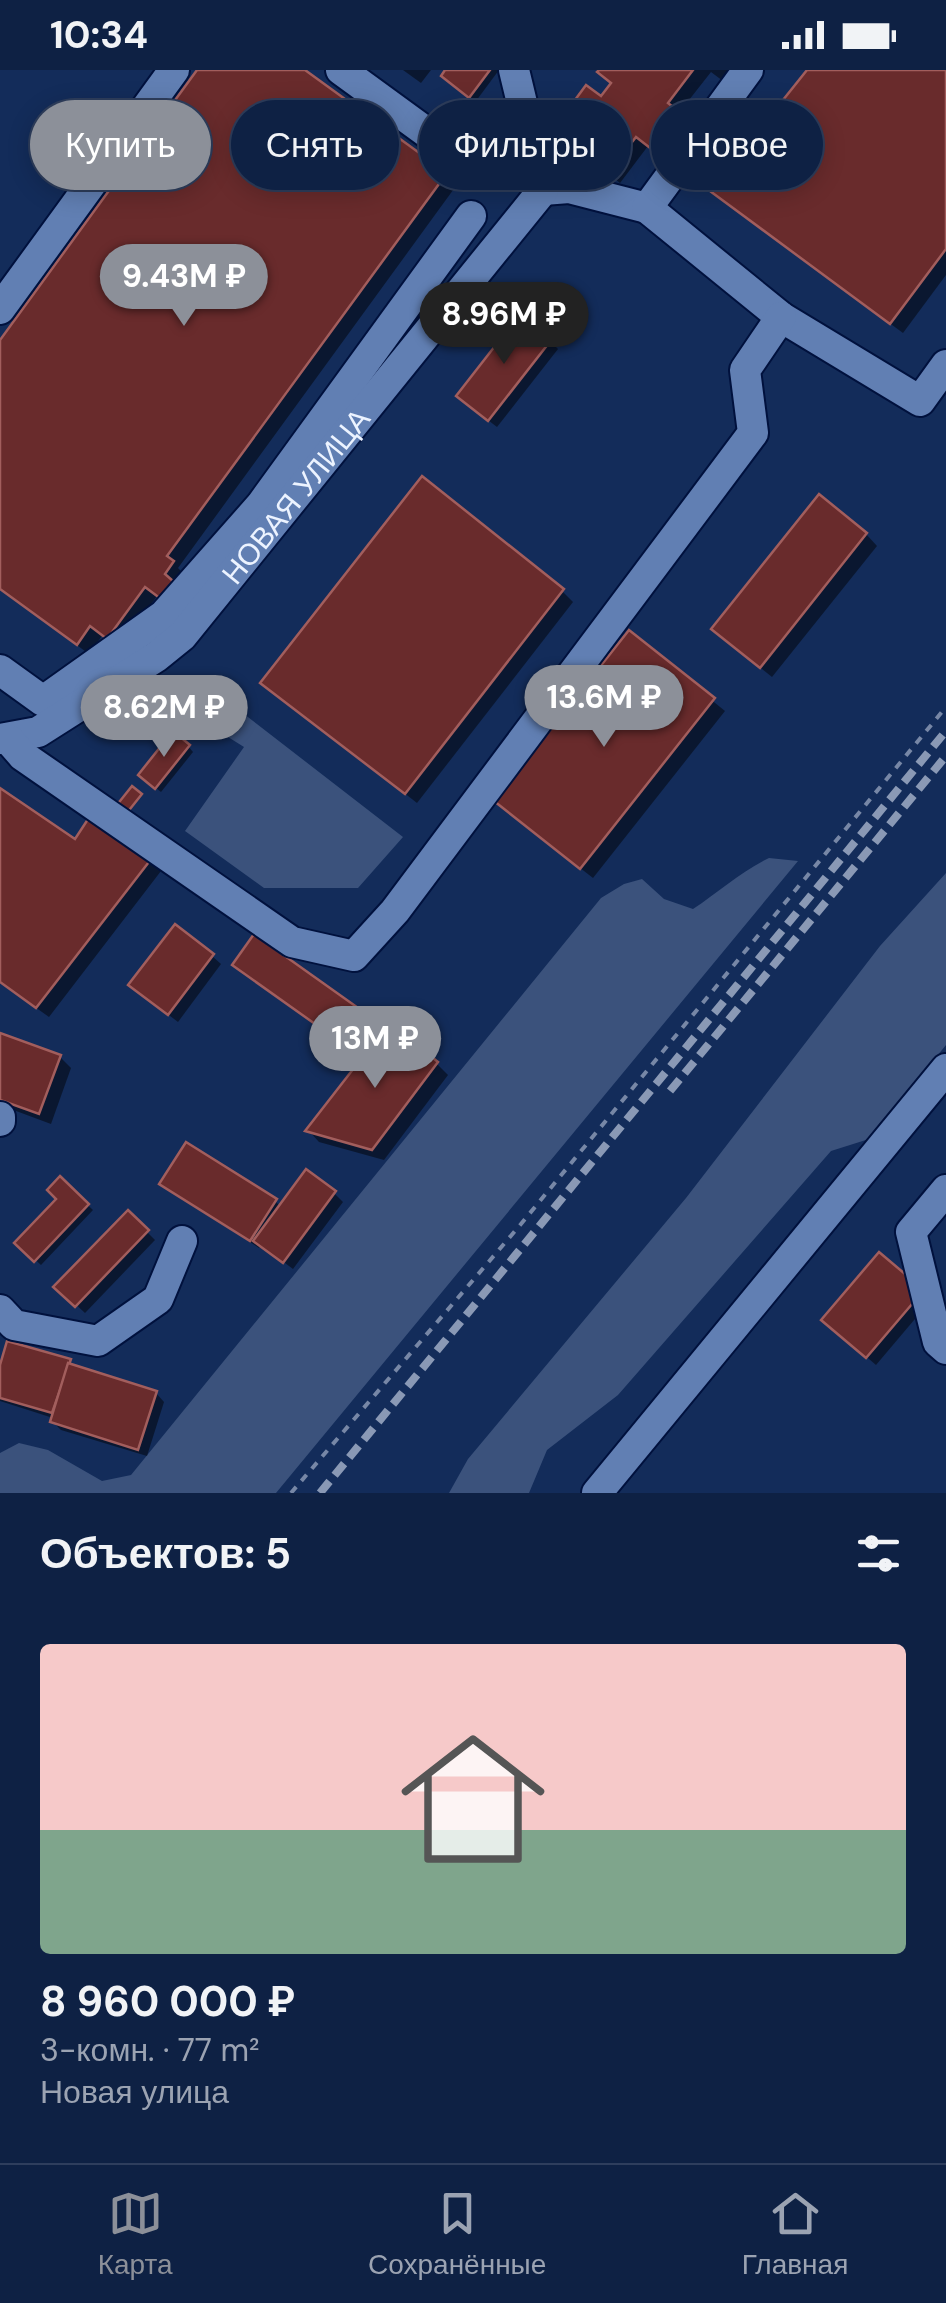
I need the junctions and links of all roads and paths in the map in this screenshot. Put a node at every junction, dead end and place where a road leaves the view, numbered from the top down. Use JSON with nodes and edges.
{"nodes":[{"id":1,"x":174,"y":70,"type":"edge"},
{"id":2,"x":340,"y":70,"type":"edge"},
{"id":3,"x":514,"y":70,"type":"edge"},
{"id":4,"x":748,"y":70,"type":"edge"},
{"id":5,"x":521,"y":100,"type":"edge"},
{"id":6,"x":419,"y":127,"type":"edge"},
{"id":7,"x":543,"y":190,"type":"edge"},
{"id":8,"x":577,"y":190,"type":"edge"},
{"id":9,"x":648,"y":208,"type":"junction"},
{"id":10,"x":471,"y":216,"type":"dead end"},
{"id":11,"x":0,"y":310,"type":"edge"},
{"id":12,"x":781,"y":317,"type":"junction"},
{"id":13,"x":946,"y":365,"type":"edge"},
{"id":14,"x":0,"y":670,"type":"edge"},
{"id":15,"x":946,"y":708,"type":"edge"},
{"id":16,"x":4,"y":739,"type":"edge"},
{"id":17,"x":946,"y":1069,"type":"edge"},
{"id":18,"x":946,"y":1190,"type":"edge"},
{"id":19,"x":182,"y":1240,"type":"dead end"},
{"id":20,"x":0,"y":1310,"type":"edge"},
{"id":21,"x":946,"y":1349,"type":"edge"},
{"id":22,"x":290,"y":1493,"type":"edge"},
{"id":23,"x":597,"y":1493,"type":"edge"}],
"edges":[{"from":1,"to":11,"type":"street"},
{"from":2,"to":6,"type":"street"},
{"from":3,"to":5,"type":"street"},
{"from":4,"to":9,"type":"street"},
{"from":7,"to":16,"type":"street","name":"НОВАЯ УЛИЦА"},
{"from":8,"to":9,"type":"street"},
{"from":9,"to":12,"type":"street"},
{"from":10,"to":14,"type":"street"},
{"from":12,"to":13,"type":"street"},
{"from":12,"to":16,"type":"street"},
{"from":15,"to":22,"type":"path"},
{"from":17,"to":23,"type":"street"},
{"from":18,"to":21,"type":"street"},
{"from":19,"to":20,"type":"street"}]}
